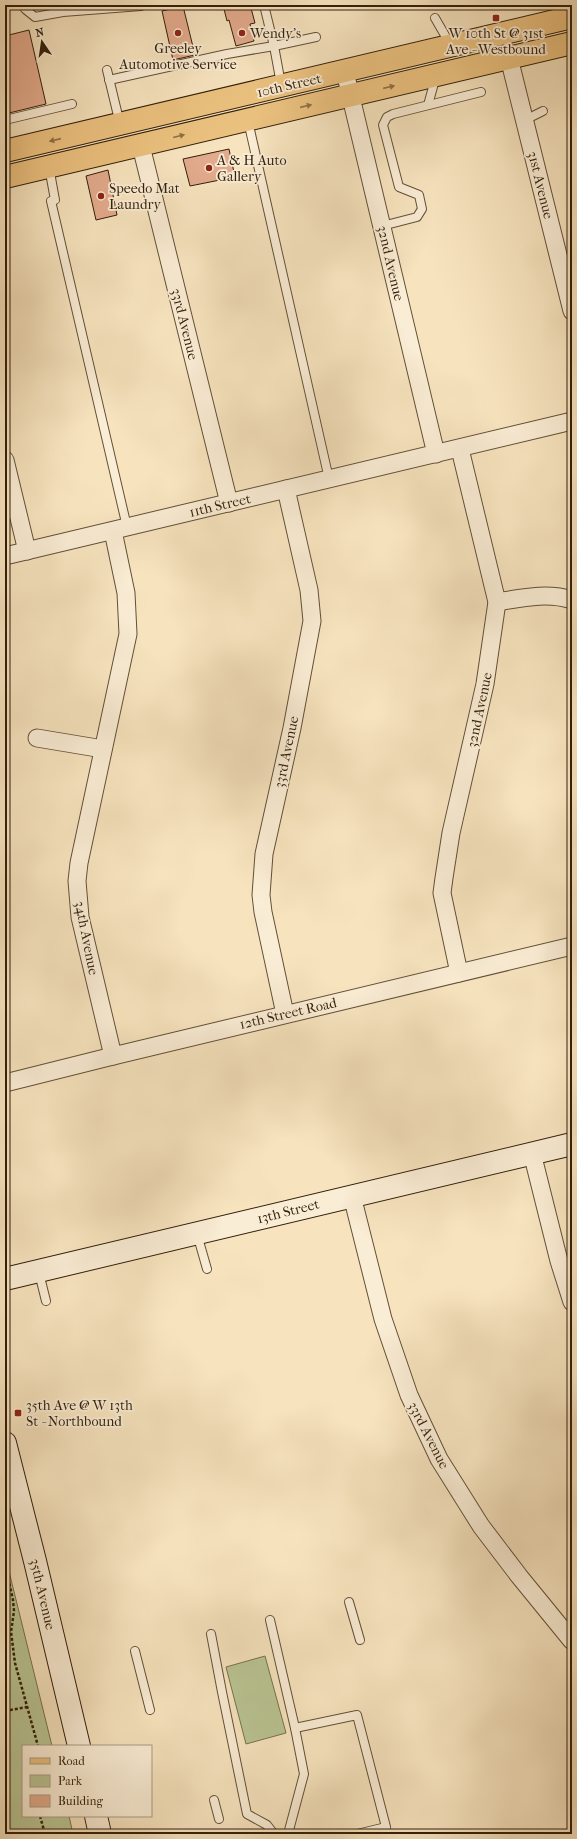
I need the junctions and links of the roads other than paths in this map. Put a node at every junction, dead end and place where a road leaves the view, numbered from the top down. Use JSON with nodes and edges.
{"nodes":[{"id":1,"x":264,"y":5,"type":"edge"},
{"id":2,"x":141,"y":6,"type":"edge"},
{"id":3,"x":25,"y":9,"type":"dead end"},
{"id":4,"x":568,"y":17,"type":"edge"},
{"id":5,"x":435,"y":18,"type":"dead end"},
{"id":6,"x":316,"y":38,"type":"dead end"},
{"id":7,"x":572,"y":43,"type":"edge"},
{"id":8,"x":274,"y":46,"type":"junction"},
{"id":9,"x":451,"y":47,"type":"junction"},
{"id":10,"x":536,"y":52,"type":"junction"},
{"id":11,"x":509,"y":58,"type":"junction"},
{"id":12,"x":107,"y":70,"type":"dead end"},
{"id":13,"x":345,"y":72,"type":"junction"},
{"id":14,"x":436,"y":75,"type":"junction"},
{"id":15,"x":109,"y":80,"type":"junction"},
{"id":16,"x":281,"y":87,"type":"junction"},
{"id":17,"x":481,"y":92,"type":"dead end"},
{"id":18,"x":240,"y":96,"type":"junction"},
{"id":19,"x":351,"y":96,"type":"junction"},
{"id":20,"x":72,"y":104,"type":"dead end"},
{"id":21,"x":428,"y":104,"type":"junction"},
{"id":22,"x":544,"y":111,"type":"dead end"},
{"id":23,"x":5,"y":120,"type":"edge"},
{"id":24,"x":248,"y":120,"type":"junction"},
{"id":25,"x":525,"y":120,"type":"junction"},
{"id":26,"x":120,"y":125,"type":"junction"},
{"id":27,"x":141,"y":146,"type":"junction"},
{"id":28,"x":5,"y":151,"type":"edge"},
{"id":29,"x":49,"y":166,"type":"junction"},
{"id":30,"x":13,"y":175,"type":"edge"},
{"id":31,"x":382,"y":226,"type":"junction"},
{"id":32,"x":572,"y":311,"type":"edge"},
{"id":33,"x":572,"y":421,"type":"edge"},
{"id":34,"x":460,"y":449,"type":"junction"},
{"id":35,"x":436,"y":454,"type":"junction"},
{"id":36,"x":5,"y":460,"type":"edge"},
{"id":37,"x":329,"y":479,"type":"junction"},
{"id":38,"x":286,"y":489,"type":"junction"},
{"id":39,"x":229,"y":503,"type":"junction"},
{"id":40,"x":120,"y":529,"type":"junction"},
{"id":41,"x":27,"y":551,"type":"junction"},
{"id":42,"x":5,"y":556,"type":"edge"},
{"id":43,"x":572,"y":600,"type":"edge"},
{"id":44,"x":497,"y":602,"type":"junction"},
{"id":45,"x":37,"y":738,"type":"dead end"},
{"id":46,"x":103,"y":749,"type":"junction"},
{"id":47,"x":572,"y":946,"type":"edge"},
{"id":48,"x":459,"y":973,"type":"junction"},
{"id":49,"x":285,"y":1014,"type":"junction"},
{"id":50,"x":113,"y":1056,"type":"junction"},
{"id":51,"x":5,"y":1083,"type":"edge"},
{"id":52,"x":572,"y":1144,"type":"edge"},
{"id":53,"x":532,"y":1153,"type":"junction"},
{"id":54,"x":352,"y":1196,"type":"junction"},
{"id":55,"x":196,"y":1233,"type":"junction"},
{"id":56,"x":207,"y":1269,"type":"dead end"},
{"id":57,"x":39,"y":1271,"type":"junction"},
{"id":58,"x":5,"y":1279,"type":"edge"},
{"id":59,"x":46,"y":1301,"type":"dead end"},
{"id":60,"x":572,"y":1302,"type":"edge"},
{"id":61,"x":5,"y":1443,"type":"edge"},
{"id":62,"x":349,"y":1602,"type":"dead end"},
{"id":63,"x":270,"y":1620,"type":"dead end"},
{"id":64,"x":211,"y":1634,"type":"dead end"},
{"id":65,"x":360,"y":1640,"type":"dead end"},
{"id":66,"x":572,"y":1641,"type":"edge"},
{"id":67,"x":135,"y":1651,"type":"dead end"},
{"id":68,"x":150,"y":1710,"type":"dead end"},
{"id":69,"x":295,"y":1728,"type":"junction"},
{"id":70,"x":79,"y":1745,"type":"edge"},
{"id":71,"x":214,"y":1800,"type":"dead end"},
{"id":72,"x":96,"y":1817,"type":"edge"},
{"id":73,"x":219,"y":1819,"type":"dead end"},
{"id":74,"x":100,"y":1834,"type":"edge"},
{"id":75,"x":274,"y":1834,"type":"edge"},
{"id":76,"x":288,"y":1834,"type":"edge"},
{"id":77,"x":357,"y":1834,"type":"edge"}],
"edges":[{"from":1,"to":8,"type":"lane"},
{"from":2,"to":3,"type":"lane"},
{"from":4,"to":9,"type":"main road","name":"10th Street"},
{"from":4,"to":10,"type":"main road"},
{"from":5,"to":9,"type":"lane"},
{"from":6,"to":8,"type":"lane"},
{"from":7,"to":10,"type":"main road","name":"10th Street"},
{"from":8,"to":15,"type":"lane"},
{"from":8,"to":16,"type":"lane"},
{"from":9,"to":13,"type":"main road","name":"10th Street"},
{"from":10,"to":11,"type":"main road","name":"10th Street"},
{"from":11,"to":14,"type":"main road","name":"10th Street"},
{"from":11,"to":25,"type":"street","name":"31st Avenue"},
{"from":12,"to":15,"type":"lane"},
{"from":13,"to":16,"type":"main road","name":"10th Street"},
{"from":13,"to":19,"type":"street","name":"32nd Avenue"},
{"from":19,"to":14,"type":"main road","name":"10th Street","one_way":true},
{"from":14,"to":21,"type":"lane"},
{"from":15,"to":26,"type":"lane"},
{"from":16,"to":18,"type":"main road","name":"10th Street"},
{"from":17,"to":21,"type":"lane"},
{"from":18,"to":26,"type":"main road","name":"10th Street"},
{"from":18,"to":27,"type":"main road"},
{"from":24,"to":19,"type":"main road","name":"10th Street","one_way":true},
{"from":19,"to":31,"type":"street","name":"32nd Avenue"},
{"from":20,"to":23,"type":"lane"},
{"from":21,"to":31,"type":"lane"},
{"from":22,"to":25,"type":"lane"},
{"from":27,"to":24,"type":"main road","name":"10th Street","one_way":true},
{"from":24,"to":37,"type":"lane"},
{"from":25,"to":32,"type":"street","name":"31st Avenue"},
{"from":26,"to":28,"type":"main road","name":"10th Street","one_way":true},
{"from":26,"to":30,"type":"main road"},
{"from":27,"to":29,"type":"main road","name":"10th Street"},
{"from":27,"to":39,"type":"street","name":"33rd Avenue"},
{"from":29,"to":30,"type":"main road","name":"10th Street"},
{"from":29,"to":40,"type":"lane"},
{"from":31,"to":35,"type":"street","name":"32nd Avenue"},
{"from":33,"to":34,"type":"street"},
{"from":34,"to":35,"type":"street","name":"11th Street"},
{"from":34,"to":44,"type":"street","name":"32nd Avenue"},
{"from":35,"to":37,"type":"street","name":"11th Street"},
{"from":36,"to":41,"type":"street"},
{"from":37,"to":38,"type":"street","name":"11th Street"},
{"from":38,"to":39,"type":"street","name":"11th Street"},
{"from":38,"to":49,"type":"street","name":"33rd Avenue"},
{"from":39,"to":40,"type":"street","name":"11th Street"},
{"from":40,"to":41,"type":"street","name":"11th Street"},
{"from":40,"to":46,"type":"street","name":"34th Avenue"},
{"from":41,"to":42,"type":"street","name":"11th Street"},
{"from":43,"to":44,"type":"street"},
{"from":44,"to":48,"type":"street","name":"32nd Avenue"},
{"from":45,"to":46,"type":"street"},
{"from":46,"to":50,"type":"street","name":"34th Avenue"},
{"from":47,"to":48,"type":"street","name":"12th Street Road"},
{"from":48,"to":49,"type":"street","name":"12th Street Road"},
{"from":49,"to":50,"type":"street","name":"12th Street Road"},
{"from":50,"to":51,"type":"street","name":"12th Street Road"},
{"from":52,"to":53,"type":"street","name":"13th Street"},
{"from":53,"to":54,"type":"street","name":"13th Street"},
{"from":53,"to":60,"type":"street"},
{"from":54,"to":55,"type":"street","name":"13th Street"},
{"from":54,"to":66,"type":"street","name":"33rd Avenue"},
{"from":55,"to":56,"type":"lane"},
{"from":55,"to":57,"type":"street","name":"13th Street"},
{"from":57,"to":58,"type":"street","name":"13th Street"},
{"from":57,"to":59,"type":"lane"},
{"from":61,"to":70,"type":"street","name":"35th Avenue"},
{"from":62,"to":65,"type":"lane"},
{"from":63,"to":69,"type":"lane"},
{"from":64,"to":75,"type":"lane"},
{"from":67,"to":68,"type":"lane"},
{"from":69,"to":76,"type":"lane"},
{"from":69,"to":77,"type":"lane"},
{"from":71,"to":73,"type":"lane"},
{"from":72,"to":74,"type":"street"}]}
